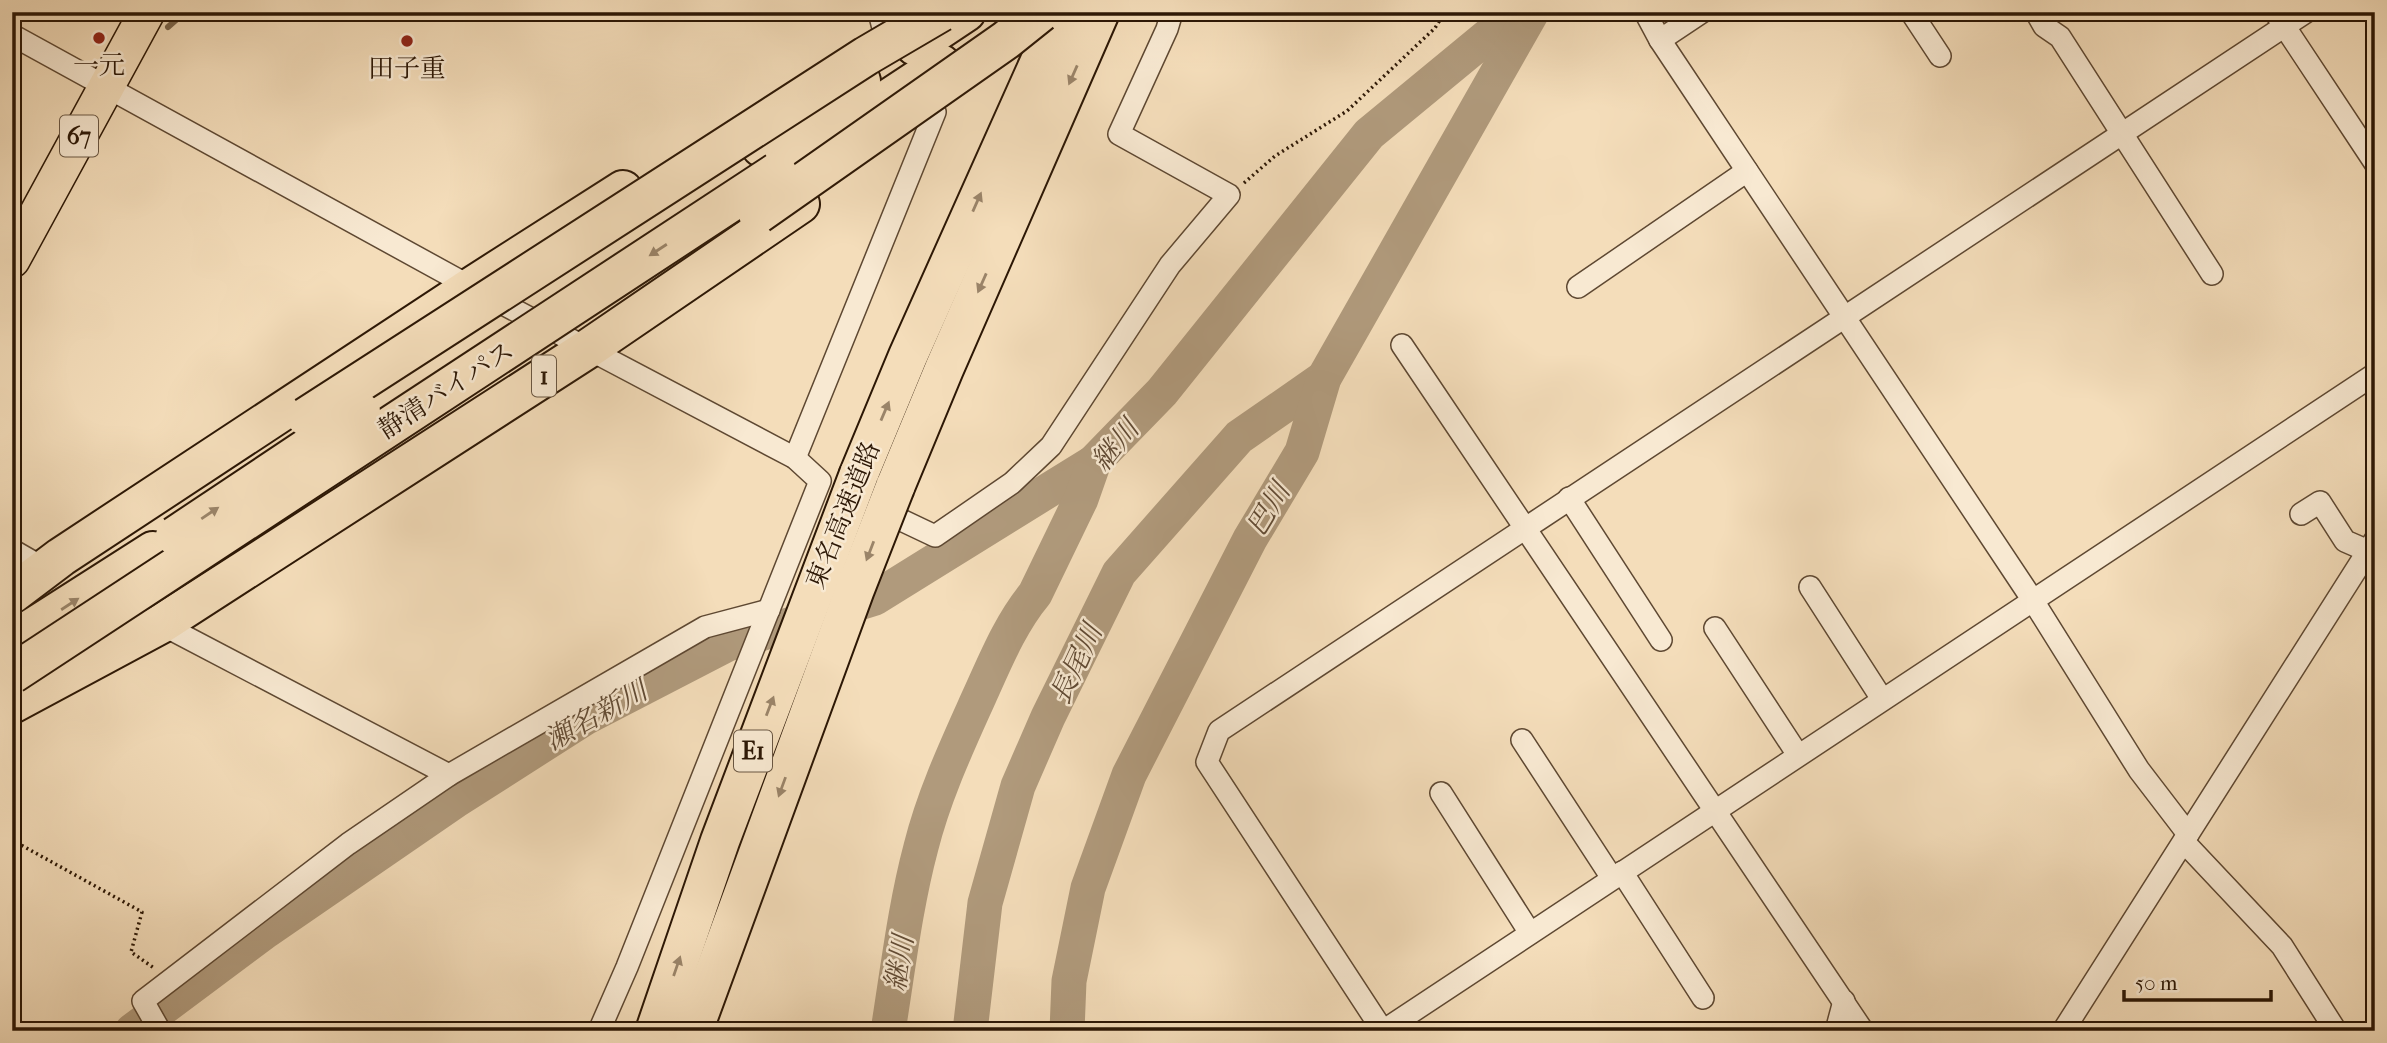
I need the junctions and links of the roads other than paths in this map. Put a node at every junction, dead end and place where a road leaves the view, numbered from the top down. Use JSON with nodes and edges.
{"nodes":[{"id":1,"x":147,"y":12,"type":"edge"},
{"id":2,"x":919,"y":12,"type":"edge"},
{"id":3,"x":941,"y":12,"type":"edge"},
{"id":4,"x":966,"y":12,"type":"edge"},
{"id":5,"x":1100,"y":12,"type":"edge"},
{"id":6,"x":1172,"y":12,"type":"edge"},
{"id":7,"x":1645,"y":12,"type":"edge"},
{"id":8,"x":1702,"y":12,"type":"edge"},
{"id":9,"x":1911,"y":12,"type":"edge"},
{"id":10,"x":2036,"y":12,"type":"edge"},
{"id":11,"x":2306,"y":12,"type":"edge"},
{"id":12,"x":1041,"y":18,"type":"edge"},
{"id":13,"x":2279,"y":19,"type":"edge"},
{"id":14,"x":882,"y":22,"type":"edge"},
{"id":15,"x":12,"y":35,"type":"edge"},
{"id":16,"x":1660,"y":40,"type":"junction"},
{"id":17,"x":1940,"y":56,"type":"dead end"},
{"id":18,"x":106,"y":86,"type":"junction"},
{"id":19,"x":935,"y":112,"type":"junction"},
{"id":20,"x":2124,"y":133,"type":"junction"},
{"id":21,"x":2375,"y":163,"type":"edge"},
{"id":22,"x":1747,"y":171,"type":"junction"},
{"id":23,"x":12,"y":260,"type":"edge"},
{"id":24,"x":2213,"y":274,"type":"dead end"},
{"id":25,"x":471,"y":287,"type":"junction"},
{"id":26,"x":1578,"y":287,"type":"dead end"},
{"id":27,"x":1843,"y":318,"type":"junction"},
{"id":28,"x":1402,"y":345,"type":"dead end"},
{"id":29,"x":589,"y":348,"type":"junction"},
{"id":30,"x":2375,"y":374,"type":"edge"},
{"id":31,"x":794,"y":458,"type":"junction"},
{"id":32,"x":820,"y":481,"type":"junction"},
{"id":33,"x":1569,"y":498,"type":"junction"},
{"id":34,"x":2301,"y":514,"type":"dead end"},
{"id":35,"x":1525,"y":527,"type":"junction"},
{"id":36,"x":2371,"y":546,"type":"edge"},
{"id":37,"x":12,"y":550,"type":"edge"},
{"id":38,"x":45,"y":569,"type":"junction"},
{"id":39,"x":1810,"y":587,"type":"dead end"},
{"id":40,"x":12,"y":594,"type":"edge"},
{"id":41,"x":2032,"y":600,"type":"junction"},
{"id":42,"x":12,"y":606,"type":"edge"},
{"id":43,"x":769,"y":610,"type":"junction"},
{"id":44,"x":161,"y":624,"type":"junction"},
{"id":45,"x":1715,"y":628,"type":"dead end"},
{"id":46,"x":1661,"y":640,"type":"dead end"},
{"id":47,"x":12,"y":641,"type":"edge"},
{"id":48,"x":17,"y":691,"type":"edge"},
{"id":49,"x":1882,"y":699,"type":"junction"},
{"id":50,"x":1522,"y":740,"type":"dead end"},
{"id":51,"x":1798,"y":755,"type":"junction"},
{"id":52,"x":449,"y":775,"type":"junction"},
{"id":53,"x":1441,"y":793,"type":"dead end"},
{"id":54,"x":1715,"y":810,"type":"junction"},
{"id":55,"x":2186,"y":838,"type":"junction"},
{"id":56,"x":1617,"y":875,"type":"junction"},
{"id":57,"x":1530,"y":933,"type":"junction"},
{"id":58,"x":1703,"y":998,"type":"dead end"},
{"id":59,"x":1844,"y":1001,"type":"junction"},
{"id":60,"x":160,"y":1030,"type":"edge"},
{"id":61,"x":599,"y":1031,"type":"edge"},
{"id":62,"x":655,"y":1031,"type":"edge"},
{"id":63,"x":693,"y":1031,"type":"edge"},
{"id":64,"x":1836,"y":1031,"type":"edge"},
{"id":65,"x":1863,"y":1031,"type":"edge"},
{"id":66,"x":2063,"y":1031,"type":"edge"},
{"id":67,"x":2336,"y":1031,"type":"edge"}],
"edges":[{"from":1,"to":18,"type":"main road","number":"67"},
{"from":2,"to":14,"type":"highway"},
{"from":3,"to":42,"type":"highway","bridge":true},
{"from":47,"to":4,"type":"highway","name":"静清バイパス","one_way":true,"bridge":true},
{"from":5,"to":63,"type":"highway","name":"東名高速道路","number":"E1","one_way":true,"bridge":true},
{"from":6,"to":32,"type":"street"},
{"from":7,"to":16,"type":"street"},
{"from":8,"to":16,"type":"street"},
{"from":9,"to":17,"type":"street"},
{"from":10,"to":20,"type":"street"},
{"from":11,"to":13,"type":"street"},
{"from":12,"to":19,"type":"highway","number":"1"},
{"from":12,"to":48,"type":"highway","name":"静清バイパス","number":"1","one_way":true,"bridge":true},
{"from":12,"to":48,"type":"highway","number":"1","bridge":true},
{"from":62,"to":12,"type":"highway","name":"東名高速道路","number":"E1","one_way":true,"bridge":true},
{"from":13,"to":20,"type":"street"},
{"from":13,"to":21,"type":"street"},
{"from":14,"to":25,"type":"highway"},
{"from":15,"to":18,"type":"street"},
{"from":16,"to":22,"type":"street"},
{"from":18,"to":23,"type":"main road","number":"67"},
{"from":18,"to":25,"type":"street"},
{"from":19,"to":29,"type":"highway","number":"1"},
{"from":19,"to":31,"type":"street"},
{"from":20,"to":24,"type":"street"},
{"from":20,"to":27,"type":"street"},
{"from":22,"to":26,"type":"street"},
{"from":22,"to":27,"type":"street"},
{"from":25,"to":29,"type":"street"},
{"from":25,"to":38,"type":"highway"},
{"from":27,"to":33,"type":"street"},
{"from":27,"to":41,"type":"street"},
{"from":28,"to":35,"type":"street"},
{"from":29,"to":31,"type":"street"},
{"from":29,"to":44,"type":"highway","number":"1"},
{"from":30,"to":41,"type":"street"},
{"from":31,"to":32,"type":"street"},
{"from":32,"to":43,"type":"street"},
{"from":33,"to":35,"type":"street"},
{"from":33,"to":46,"type":"street"},
{"from":34,"to":36,"type":"street"},
{"from":35,"to":54,"type":"street"},
{"from":35,"to":57,"type":"street"},
{"from":36,"to":55,"type":"street"},
{"from":37,"to":38,"type":"street"},
{"from":38,"to":40,"type":"highway"},
{"from":39,"to":49,"type":"street"},
{"from":41,"to":49,"type":"street"},
{"from":41,"to":55,"type":"street"},
{"from":43,"to":52,"type":"street"},
{"from":43,"to":61,"type":"street"},
{"from":44,"to":48,"type":"highway","number":"1"},
{"from":44,"to":52,"type":"street"},
{"from":45,"to":51,"type":"street"},
{"from":49,"to":51,"type":"street"},
{"from":50,"to":56,"type":"street"},
{"from":51,"to":54,"type":"street"},
{"from":52,"to":60,"type":"street"},
{"from":53,"to":57,"type":"street"},
{"from":54,"to":56,"type":"street"},
{"from":54,"to":59,"type":"street"},
{"from":55,"to":66,"type":"street"},
{"from":55,"to":67,"type":"street"},
{"from":56,"to":57,"type":"street"},
{"from":56,"to":58,"type":"street"},
{"from":59,"to":64,"type":"street"},
{"from":59,"to":65,"type":"street"}]}
